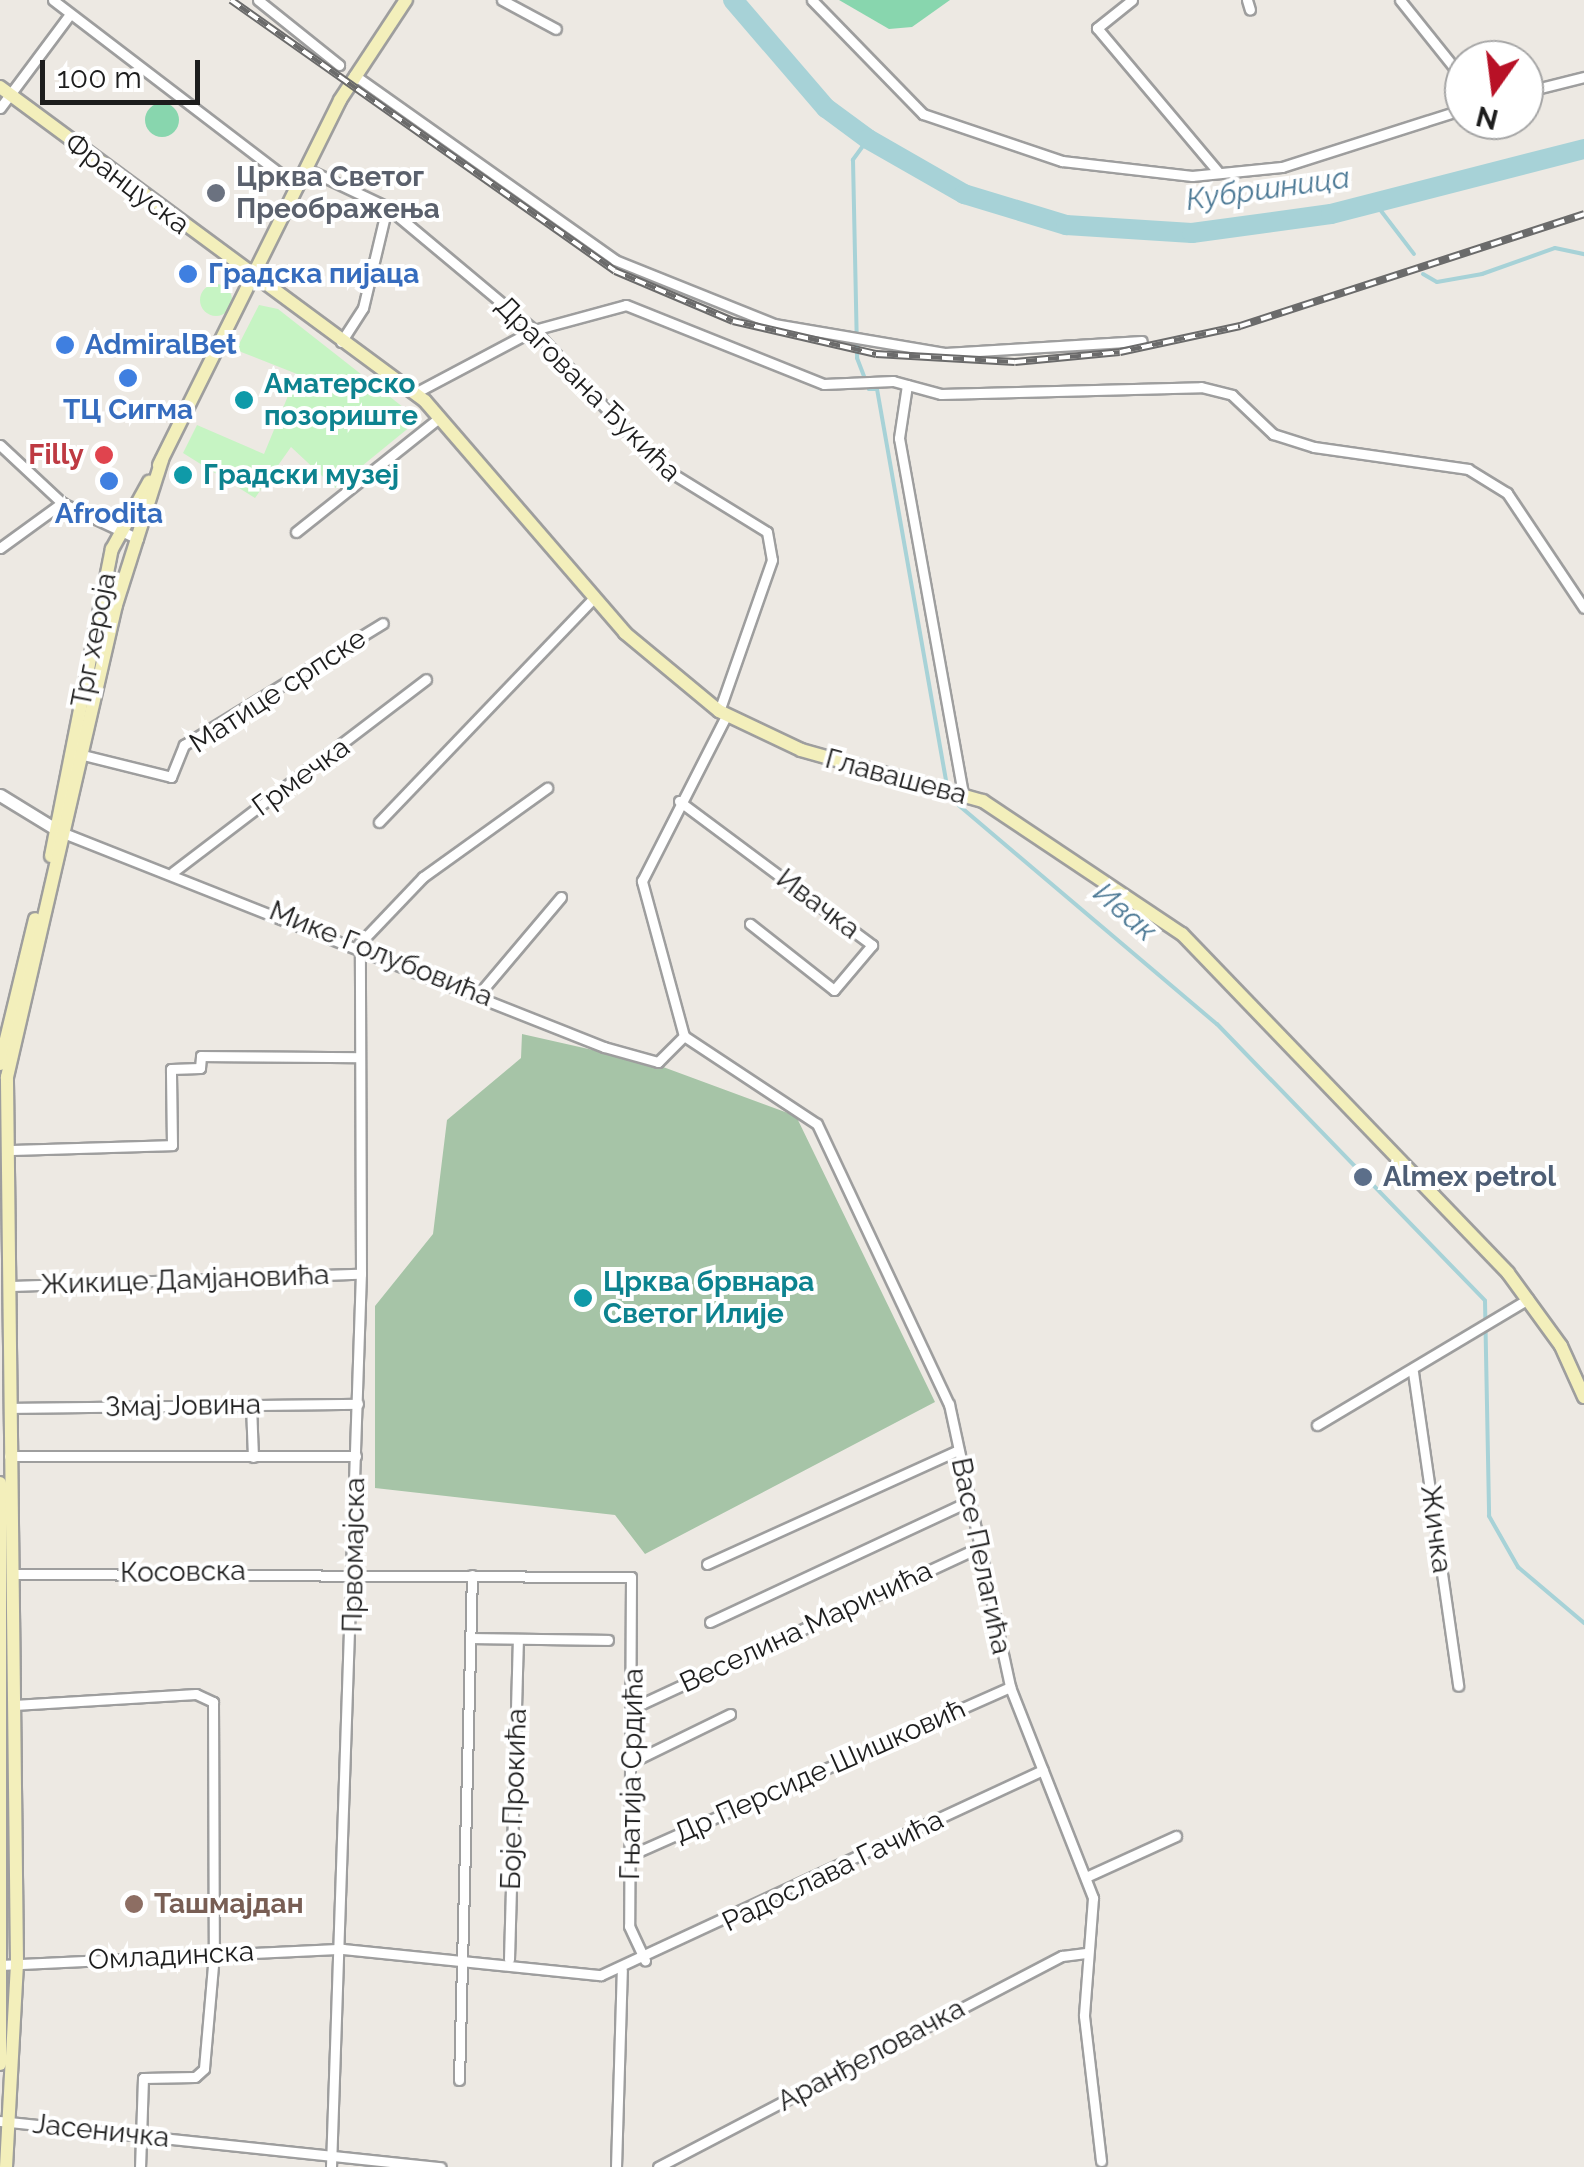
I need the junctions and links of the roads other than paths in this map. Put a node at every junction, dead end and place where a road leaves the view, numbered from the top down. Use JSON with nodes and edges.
{"nodes":[{"id":1,"x":53,"y":0,"type":"edge"},
{"id":2,"x":258,"y":0,"type":"edge"},
{"id":3,"x":406,"y":0,"type":"edge"},
{"id":4,"x":502,"y":0,"type":"edge"},
{"id":5,"x":812,"y":0,"type":"edge"},
{"id":6,"x":1132,"y":0,"type":"edge"},
{"id":7,"x":1400,"y":0,"type":"edge"},
{"id":8,"x":70,"y":14,"type":"junction"},
{"id":9,"x":556,"y":29,"type":"dead end"},
{"id":10,"x":1444,"y":55,"type":"edge"},
{"id":11,"x":340,"y":65,"type":"dead end"},
{"id":12,"x":354,"y":76,"type":"junction"},
{"id":13,"x":1584,"y":77,"type":"edge"},
{"id":14,"x":1544,"y":87,"type":"edge"},
{"id":15,"x":5,"y":91,"type":"edge"},
{"id":16,"x":0,"y":108,"type":"edge"},
{"id":17,"x":1444,"y":115,"type":"edge"},
{"id":18,"x":307,"y":168,"type":"junction"},
{"id":19,"x":1219,"y":173,"type":"junction"},
{"id":20,"x":298,"y":187,"type":"junction"},
{"id":21,"x":388,"y":207,"type":"junction"},
{"id":22,"x":256,"y":280,"type":"junction"},
{"id":23,"x":534,"y":330,"type":"junction"},
{"id":24,"x":1142,"y":341,"type":"dead end"},
{"id":25,"x":341,"y":342,"type":"junction"},
{"id":26,"x":907,"y":385,"type":"junction"},
{"id":27,"x":415,"y":393,"type":"junction"},
{"id":28,"x":440,"y":417,"type":"junction"},
{"id":29,"x":0,"y":444,"type":"edge"},
{"id":30,"x":162,"y":460,"type":"junction"},
{"id":31,"x":62,"y":503,"type":"junction"},
{"id":32,"x":296,"y":532,"type":"dead end"},
{"id":33,"x":118,"y":535,"type":"junction"},
{"id":34,"x":138,"y":539,"type":"junction"},
{"id":35,"x":0,"y":548,"type":"edge"},
{"id":36,"x":593,"y":599,"type":"junction"},
{"id":37,"x":1584,"y":608,"type":"edge"},
{"id":38,"x":383,"y":623,"type":"dead end"},
{"id":39,"x":426,"y":680,"type":"dead end"},
{"id":40,"x":722,"y":713,"type":"junction"},
{"id":41,"x":77,"y":754,"type":"junction"},
{"id":42,"x":547,"y":788,"type":"dead end"},
{"id":43,"x":959,"y":791,"type":"junction"},
{"id":44,"x":0,"y":795,"type":"edge"},
{"id":45,"x":679,"y":800,"type":"junction"},
{"id":46,"x":379,"y":822,"type":"dead end"},
{"id":47,"x":61,"y":833,"type":"junction"},
{"id":48,"x":173,"y":872,"type":"junction"},
{"id":49,"x":561,"y":897,"type":"dead end"},
{"id":50,"x":750,"y":924,"type":"dead end"},
{"id":51,"x":360,"y":943,"type":"junction"},
{"id":52,"x":479,"y":994,"type":"junction"},
{"id":53,"x":684,"y":1036,"type":"junction"},
{"id":54,"x":358,"y":1056,"type":"junction"},
{"id":55,"x":0,"y":1064,"type":"edge"},
{"id":56,"x":8,"y":1150,"type":"junction"},
{"id":57,"x":361,"y":1274,"type":"junction"},
{"id":58,"x":9,"y":1286,"type":"junction"},
{"id":59,"x":1528,"y":1298,"type":"junction"},
{"id":60,"x":1413,"y":1372,"type":"junction"},
{"id":61,"x":1584,"y":1397,"type":"edge"},
{"id":62,"x":358,"y":1404,"type":"junction"},
{"id":63,"x":252,"y":1405,"type":"junction"},
{"id":64,"x":9,"y":1408,"type":"junction"},
{"id":65,"x":1317,"y":1425,"type":"dead end"},
{"id":66,"x":5,"y":1436,"type":"edge"},
{"id":67,"x":958,"y":1450,"type":"junction"},
{"id":68,"x":9,"y":1456,"type":"junction"},
{"id":69,"x":356,"y":1456,"type":"junction"},
{"id":70,"x":253,"y":1457,"type":"junction"},
{"id":71,"x":0,"y":1483,"type":"edge"},
{"id":72,"x":969,"y":1501,"type":"junction"},
{"id":73,"x":977,"y":1548,"type":"junction"},
{"id":74,"x":707,"y":1564,"type":"dead end"},
{"id":75,"x":354,"y":1570,"type":"junction"},
{"id":76,"x":12,"y":1574,"type":"junction"},
{"id":77,"x":472,"y":1575,"type":"junction"},
{"id":78,"x":635,"y":1583,"type":"joint"},
{"id":79,"x":710,"y":1622,"type":"dead end"},
{"id":80,"x":473,"y":1638,"type":"junction"},
{"id":81,"x":518,"y":1640,"type":"junction"},
{"id":82,"x":608,"y":1640,"type":"dead end"},
{"id":83,"x":1458,"y":1686,"type":"dead end"},
{"id":84,"x":1010,"y":1687,"type":"junction"},
{"id":85,"x":14,"y":1706,"type":"junction"},
{"id":86,"x":634,"y":1706,"type":"junction"},
{"id":87,"x":730,"y":1714,"type":"dead end"},
{"id":88,"x":634,"y":1761,"type":"junction"},
{"id":89,"x":1043,"y":1770,"type":"junction"},
{"id":90,"x":1176,"y":1836,"type":"dead end"},
{"id":91,"x":630,"y":1854,"type":"junction"},
{"id":92,"x":1086,"y":1877,"type":"junction"},
{"id":93,"x":342,"y":1949,"type":"junction"},
{"id":94,"x":1088,"y":1953,"type":"junction"},
{"id":95,"x":214,"y":1954,"type":"junction"},
{"id":96,"x":465,"y":1954,"type":"junction"},
{"id":97,"x":509,"y":1959,"type":"junction"},
{"id":98,"x":645,"y":1961,"type":"junction"},
{"id":99,"x":7,"y":1964,"type":"edge"},
{"id":100,"x":622,"y":1970,"type":"junction"},
{"id":101,"x":0,"y":2064,"type":"edge"},
{"id":102,"x":459,"y":2080,"type":"dead end"},
{"id":103,"x":5,"y":2122,"type":"edge"},
{"id":104,"x":142,"y":2135,"type":"junction"},
{"id":105,"x":332,"y":2155,"type":"junction"},
{"id":106,"x":1101,"y":2161,"type":"dead end"},
{"id":107,"x":6,"y":2167,"type":"edge"},
{"id":108,"x":140,"y":2167,"type":"edge"},
{"id":109,"x":332,"y":2167,"type":"edge"},
{"id":110,"x":440,"y":2167,"type":"edge"},
{"id":111,"x":616,"y":2167,"type":"edge"},
{"id":112,"x":658,"y":2167,"type":"edge"}],
"edges":[{"from":1,"to":8,"type":"street"},
{"from":2,"to":11,"type":"street"},
{"from":3,"to":12,"type":"main road","name":"Трг хероја"},
{"from":4,"to":9,"type":"street"},
{"from":5,"to":19,"type":"street"},
{"from":6,"to":19,"type":"street"},
{"from":7,"to":10,"type":"street"},
{"from":8,"to":15,"type":"street"},
{"from":8,"to":20,"type":"street"},
{"from":12,"to":18,"type":"main road","name":"Трг хероја"},
{"from":12,"to":24,"type":"street"},
{"from":13,"to":14,"type":"street"},
{"from":15,"to":16,"type":"street"},
{"from":15,"to":22,"type":"main road","name":"Француска"},
{"from":17,"to":19,"type":"street"},
{"from":18,"to":20,"type":"main road","name":"Трг хероја"},
{"from":18,"to":21,"type":"street","name":"Драгована Ђукића"},
{"from":20,"to":22,"type":"main road","name":"Трг хероја"},
{"from":21,"to":23,"type":"street","name":"Драгована Ђукића"},
{"from":21,"to":25,"type":"street"},
{"from":22,"to":25,"type":"main road","name":"Главашева"},
{"from":22,"to":30,"type":"main road","name":"Трг хероја"},
{"from":23,"to":26,"type":"street"},
{"from":23,"to":27,"type":"street"},
{"from":23,"to":40,"type":"street","name":"Драгована Ђукића"},
{"from":25,"to":27,"type":"main road","name":"Главашева"},
{"from":26,"to":37,"type":"street"},
{"from":26,"to":43,"type":"street"},
{"from":27,"to":28,"type":"main road","name":"Главашева"},
{"from":28,"to":32,"type":"street"},
{"from":28,"to":36,"type":"main road","name":"Главашева"},
{"from":29,"to":31,"type":"street"},
{"from":30,"to":33,"type":"main road","name":"Трг хероја"},
{"from":30,"to":34,"type":"main road","name":"Трг хероја"},
{"from":31,"to":33,"type":"street"},
{"from":31,"to":35,"type":"street"},
{"from":33,"to":34,"type":"street"},
{"from":33,"to":41,"type":"main road","name":"Трг хероја"},
{"from":34,"to":41,"type":"main road","name":"Трг хероја"},
{"from":36,"to":40,"type":"main road","name":"Главашева"},
{"from":36,"to":46,"type":"street"},
{"from":38,"to":41,"type":"street","name":"Матице српске"},
{"from":39,"to":48,"type":"street","name":"Грмечка"},
{"from":40,"to":43,"type":"main road","name":"Главашева"},
{"from":40,"to":45,"type":"street","name":"Драгована Ђукића"},
{"from":41,"to":47,"type":"main road","name":"Трг хероја"},
{"from":42,"to":51,"type":"street"},
{"from":43,"to":59,"type":"main road","name":"Главашева"},
{"from":44,"to":47,"type":"street"},
{"from":45,"to":50,"type":"street","name":"Ивачка"},
{"from":45,"to":53,"type":"street","name":"Драгована Ђукића"},
{"from":47,"to":48,"type":"street","name":"Мике Голубовића"},
{"from":47,"to":55,"type":"main road"},
{"from":47,"to":56,"type":"main road"},
{"from":48,"to":51,"type":"street","name":"Мике Голубовића"},
{"from":49,"to":52,"type":"street"},
{"from":51,"to":52,"type":"street","name":"Мике Голубовића"},
{"from":51,"to":54,"type":"street","name":"Првомајска"},
{"from":52,"to":53,"type":"street","name":"Мике Голубовића"},
{"from":53,"to":67,"type":"street","name":"Васе Пелагића"},
{"from":54,"to":56,"type":"street"},
{"from":54,"to":57,"type":"street","name":"Првомајска"},
{"from":56,"to":58,"type":"main road"},
{"from":57,"to":58,"type":"street","name":"Жикице Дамјановића"},
{"from":57,"to":62,"type":"street","name":"Првомајска"},
{"from":58,"to":64,"type":"main road"},
{"from":59,"to":60,"type":"street"},
{"from":59,"to":61,"type":"main road","name":"Главашева"},
{"from":60,"to":65,"type":"street"},
{"from":60,"to":83,"type":"street","name":"Жичка"},
{"from":62,"to":63,"type":"street","name":"Змај Јовина"},
{"from":62,"to":69,"type":"street","name":"Првомајска"},
{"from":63,"to":64,"type":"street","name":"Змај Јовина"},
{"from":63,"to":70,"type":"street"},
{"from":64,"to":66,"type":"main road"},
{"from":66,"to":68,"type":"main road"},
{"from":67,"to":72,"type":"street","name":"Васе Пелагића"},
{"from":67,"to":74,"type":"street"},
{"from":68,"to":70,"type":"street","name":"Змај Јовина"},
{"from":68,"to":76,"type":"main road"},
{"from":69,"to":70,"type":"street","name":"Змај Јовина"},
{"from":69,"to":75,"type":"street","name":"Првомајска"},
{"from":71,"to":99,"type":"main road"},
{"from":72,"to":73,"type":"street","name":"Васе Пелагића"},
{"from":72,"to":79,"type":"street"},
{"from":73,"to":84,"type":"street","name":"Васе Пелагића"},
{"from":73,"to":86,"type":"street","name":"Веселина Маричића"},
{"from":75,"to":76,"type":"street","name":"Косовска"},
{"from":75,"to":77,"type":"street","name":"Косовска"},
{"from":75,"to":93,"type":"street","name":"Првомајска"},
{"from":76,"to":85,"type":"main road"},
{"from":77,"to":78,"type":"street","name":"Косовска"},
{"from":77,"to":80,"type":"street","name":"Боје Прокића"},
{"from":78,"to":86,"type":"street","name":"Гњатија Срдића"},
{"from":80,"to":81,"type":"street"},
{"from":80,"to":96,"type":"street","name":"Боје Прокића"},
{"from":81,"to":82,"type":"street"},
{"from":81,"to":97,"type":"street","name":"Боје Прокића"},
{"from":84,"to":89,"type":"street","name":"Васе Пелагића"},
{"from":84,"to":91,"type":"street","name":"Др Персиде Шишковић"},
{"from":85,"to":95,"type":"street"},
{"from":85,"to":99,"type":"main road"},
{"from":86,"to":88,"type":"street","name":"Гњатија Срдића"},
{"from":87,"to":88,"type":"street"},
{"from":88,"to":91,"type":"street","name":"Гњатија Срдића"},
{"from":89,"to":92,"type":"street","name":"Васе Пелагића"},
{"from":89,"to":98,"type":"street","name":"Радослава Гачића"},
{"from":90,"to":92,"type":"street"},
{"from":91,"to":98,"type":"street","name":"Гњатија Срдића"},
{"from":92,"to":94,"type":"street","name":"Васе Пелагића"},
{"from":93,"to":95,"type":"street","name":"Омладинска"},
{"from":93,"to":96,"type":"street"},
{"from":93,"to":105,"type":"street","name":"Првомајска"},
{"from":94,"to":106,"type":"street","name":"Васе Пелагића"},
{"from":94,"to":112,"type":"street","name":"Аранђеловачка"},
{"from":95,"to":99,"type":"street","name":"Омладинска"},
{"from":95,"to":104,"type":"street"},
{"from":96,"to":97,"type":"street"},
{"from":96,"to":102,"type":"street","name":"Боје Прокића"},
{"from":97,"to":100,"type":"street"},
{"from":98,"to":100,"type":"street","name":"Радослава Гачића"},
{"from":99,"to":101,"type":"main road"},
{"from":99,"to":103,"type":"main road"},
{"from":100,"to":111,"type":"street"},
{"from":103,"to":104,"type":"street","name":"Јасеничка"},
{"from":103,"to":107,"type":"main road"},
{"from":104,"to":105,"type":"street","name":"Јасеничка"},
{"from":104,"to":108,"type":"street"},
{"from":105,"to":109,"type":"street","name":"Првомајска"},
{"from":105,"to":110,"type":"street","name":"Јасеничка"}]}
